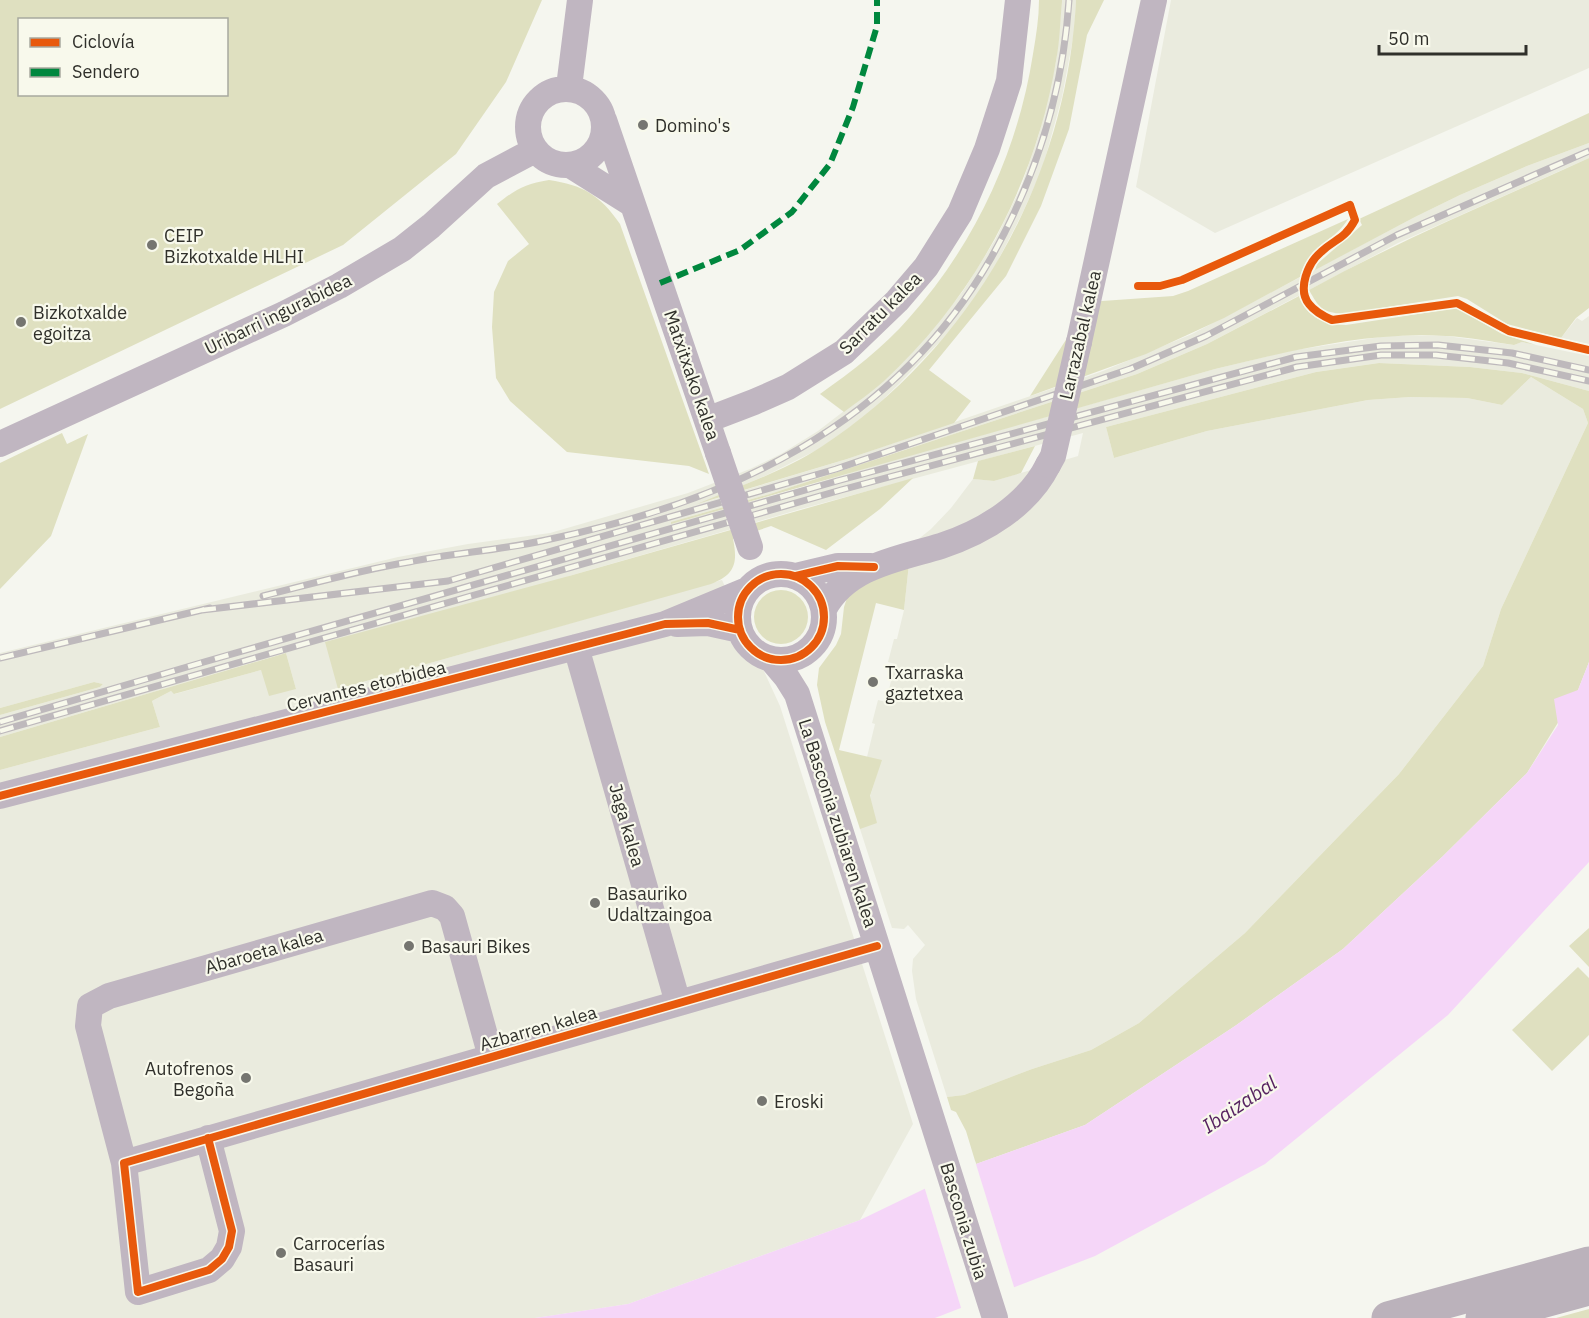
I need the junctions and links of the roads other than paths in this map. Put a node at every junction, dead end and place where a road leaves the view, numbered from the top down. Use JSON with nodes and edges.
{"nodes":[{"id":1,"x":580,"y":0,"type":"edge"},
{"id":2,"x":1018,"y":0,"type":"edge"},
{"id":3,"x":1154,"y":0,"type":"edge"},
{"id":4,"x":569,"y":87,"type":"junction"},
{"id":5,"x":604,"y":120,"type":"junction"},
{"id":6,"x":535,"y":150,"type":"junction"},
{"id":7,"x":570,"y":165,"type":"junction"},
{"id":8,"x":632,"y":204,"type":"junction"},
{"id":9,"x":707,"y":420,"type":"junction"},
{"id":10,"x":0,"y":444,"type":"edge"},
{"id":11,"x":750,"y":547,"type":"junction"},
{"id":12,"x":874,"y":567,"type":"junction"},
{"id":13,"x":788,"y":575,"type":"junction"},
{"id":14,"x":751,"y":587,"type":"junction"},
{"id":15,"x":824,"y":609,"type":"junction"},
{"id":16,"x":665,"y":624,"type":"junction"},
{"id":17,"x":740,"y":630,"type":"junction"},
{"id":18,"x":576,"y":647,"type":"junction"},
{"id":19,"x":805,"y":653,"type":"junction"},
{"id":20,"x":771,"y":659,"type":"junction"},
{"id":21,"x":797,"y":694,"type":"junction"},
{"id":22,"x":0,"y":796,"type":"edge"},
{"id":23,"x":877,"y":946,"type":"junction"},
{"id":24,"x":678,"y":1003,"type":"junction"},
{"id":25,"x":491,"y":1057,"type":"junction"},
{"id":26,"x":934,"y":1124,"type":"joint"},
{"id":27,"x":208,"y":1138,"type":"junction"},
{"id":28,"x":124,"y":1163,"type":"junction"},
{"id":29,"x":1589,"y":1263,"type":"edge"},
{"id":30,"x":1589,"y":1289,"type":"edge"},
{"id":31,"x":995,"y":1318,"type":"edge"},
{"id":32,"x":1388,"y":1318,"type":"edge"},
{"id":33,"x":1482,"y":1318,"type":"edge"}],
"edges":[{"from":1,"to":4,"type":"street"},
{"from":2,"to":9,"type":"street","name":"Sarratu kalea"},
{"from":3,"to":12,"type":"street","name":"Larrazabal kalea","bridge":true},
{"from":4,"to":5,"type":"street"},
{"from":4,"to":6,"type":"street"},
{"from":5,"to":7,"type":"street"},
{"from":5,"to":8,"type":"street","name":"Matxitxako kalea"},
{"from":6,"to":7,"type":"street"},
{"from":6,"to":10,"type":"street","name":"Uribarri ingurabidea"},
{"from":7,"to":8,"type":"street"},
{"from":8,"to":9,"type":"street","name":"Matxitxako kalea"},
{"from":9,"to":11,"type":"street","name":"Matxitxako kalea","bridge":true},
{"from":11,"to":13,"type":"street","name":"Matxitxako kalea"},
{"from":11,"to":14,"type":"street","name":"Matxitxako kalea"},
{"from":12,"to":13,"type":"street"},
{"from":12,"to":15,"type":"street"},
{"from":13,"to":14,"type":"street"},
{"from":13,"to":15,"type":"street"},
{"from":14,"to":16,"type":"street","name":"Cervantes etorbidea"},
{"from":14,"to":17,"type":"street"},
{"from":15,"to":19,"type":"street"},
{"from":16,"to":17,"type":"street","name":"Cervantes etorbidea"},
{"from":16,"to":18,"type":"street","name":"Cervantes etorbidea"},
{"from":17,"to":20,"type":"street"},
{"from":18,"to":22,"type":"street","name":"Cervantes etorbidea"},
{"from":18,"to":24,"type":"street","name":"Jaga kalea"},
{"from":19,"to":20,"type":"street"},
{"from":19,"to":21,"type":"street","name":"La Basconia zubiaren kalea"},
{"from":20,"to":21,"type":"street","name":"La Basconia zubiaren kalea"},
{"from":21,"to":23,"type":"street","name":"La Basconia zubiaren kalea"},
{"from":23,"to":24,"type":"street","name":"Azbarren kalea"},
{"from":23,"to":26,"type":"street","name":"La Basconia zubiaren kalea"},
{"from":24,"to":25,"type":"street","name":"Azbarren kalea"},
{"from":25,"to":27,"type":"street","name":"Azbarren kalea"},
{"from":25,"to":28,"type":"street","name":"Abaroeta kalea"},
{"from":26,"to":31,"type":"street","name":"Basconia zubia"},
{"from":27,"to":28,"type":"street","name":"Azbarren kalea"},
{"from":27,"to":28,"type":"street"},
{"from":29,"to":32,"type":"highway"},
{"from":30,"to":33,"type":"highway"}]}
